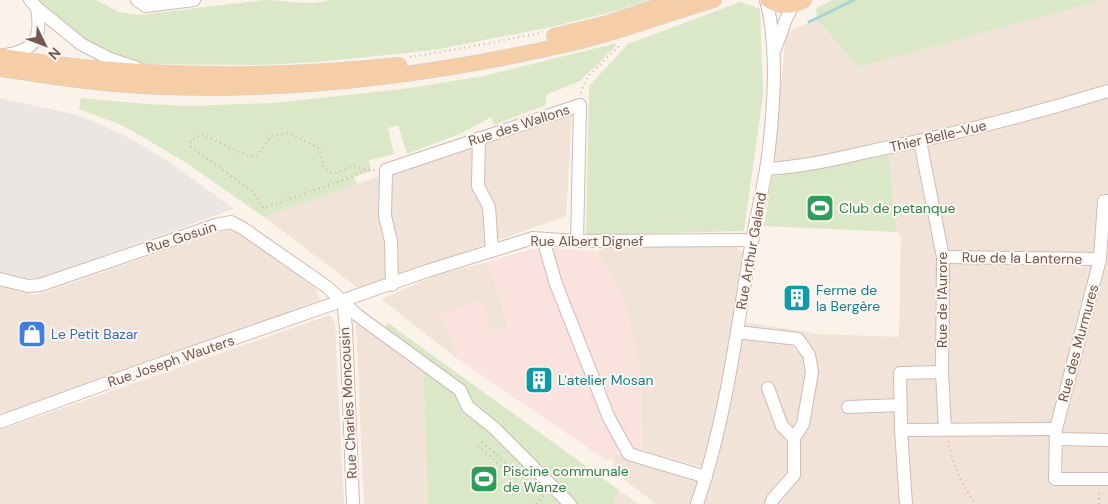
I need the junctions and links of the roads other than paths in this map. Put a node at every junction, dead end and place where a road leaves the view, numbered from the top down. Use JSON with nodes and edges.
{"nodes":[{"id":1,"x":137,"y":0,"type":"edge"},
{"id":2,"x":194,"y":0,"type":"edge"},
{"id":3,"x":677,"y":0,"type":"edge"},
{"id":4,"x":714,"y":0,"type":"edge"},
{"id":5,"x":766,"y":0,"type":"edge"},
{"id":6,"x":169,"y":2,"type":"edge"},
{"id":7,"x":799,"y":2,"type":"edge"},
{"id":8,"x":34,"y":4,"type":"edge"},
{"id":9,"x":774,"y":52,"type":"junction"},
{"id":10,"x":0,"y":56,"type":"edge"},
{"id":11,"x":0,"y":69,"type":"edge"},
{"id":12,"x":154,"y":73,"type":"junction"},
{"id":13,"x":1108,"y":91,"type":"edge"},
{"id":14,"x":479,"y":138,"type":"junction"},
{"id":15,"x":920,"y":142,"type":"junction"},
{"id":16,"x":766,"y":169,"type":"junction"},
{"id":17,"x":1108,"y":201,"type":"edge"},
{"id":18,"x":543,"y":238,"type":"junction"},
{"id":19,"x":752,"y":240,"type":"junction"},
{"id":20,"x":578,"y":241,"type":"junction"},
{"id":21,"x":492,"y":251,"type":"junction"},
{"id":22,"x":944,"y":257,"type":"junction"},
{"id":23,"x":1100,"y":259,"type":"junction"},
{"id":24,"x":0,"y":278,"type":"edge"},
{"id":25,"x":392,"y":285,"type":"junction"},
{"id":26,"x":343,"y":302,"type":"junction"},
{"id":27,"x":737,"y":332,"type":"junction"},
{"id":28,"x":942,"y":372,"type":"junction"},
{"id":29,"x":768,"y":388,"type":"dead end"},
{"id":30,"x":900,"y":406,"type":"junction"},
{"id":31,"x":848,"y":407,"type":"dead end"},
{"id":32,"x":0,"y":422,"type":"edge"},
{"id":33,"x":945,"y":429,"type":"junction"},
{"id":34,"x":901,"y":430,"type":"junction"},
{"id":35,"x":1056,"y":434,"type":"junction"},
{"id":36,"x":794,"y":438,"type":"junction"},
{"id":37,"x":1108,"y":440,"type":"edge"},
{"id":38,"x":706,"y":477,"type":"junction"},
{"id":39,"x":1108,"y":479,"type":"edge"},
{"id":40,"x":353,"y":504,"type":"edge"},
{"id":41,"x":570,"y":504,"type":"edge"},
{"id":42,"x":697,"y":504,"type":"edge"},
{"id":43,"x":771,"y":504,"type":"edge"},
{"id":44,"x":906,"y":504,"type":"edge"}],
"edges":[{"from":1,"to":6,"type":"street"},
{"from":2,"to":6,"type":"street"},
{"from":3,"to":12,"type":"main road"},
{"from":4,"to":11,"type":"main road"},
{"from":5,"to":7,"type":"main road"},
{"from":5,"to":9,"type":"street"},
{"from":7,"to":9,"type":"street"},
{"from":8,"to":10,"type":"street"},
{"from":8,"to":12,"type":"street"},
{"from":9,"to":16,"type":"street","name":"Rue Arthur Galand"},
{"from":10,"to":12,"type":"main road"},
{"from":13,"to":15,"type":"street","name":"Thier Belle-Vue"},
{"from":14,"to":20,"type":"street","name":"Rue des Wallons"},
{"from":14,"to":21,"type":"street"},
{"from":14,"to":25,"type":"street","name":"Rue des Wallons"},
{"from":15,"to":16,"type":"street","name":"Thier Belle-Vue"},
{"from":15,"to":22,"type":"street","name":"Rue de l'Aurore"},
{"from":16,"to":19,"type":"street","name":"Rue Arthur Galand"},
{"from":17,"to":23,"type":"street","name":"Rue des Murmures"},
{"from":18,"to":20,"type":"street","name":"Rue Albert Dignef"},
{"from":18,"to":21,"type":"street","name":"Rue Albert Dignef"},
{"from":18,"to":38,"type":"street"},
{"from":19,"to":20,"type":"street","name":"Rue Albert Dignef"},
{"from":19,"to":27,"type":"street","name":"Rue Arthur Galand"},
{"from":21,"to":25,"type":"street","name":"Rue Albert Dignef"},
{"from":22,"to":23,"type":"street","name":"Rue de la Lanterne"},
{"from":22,"to":28,"type":"street","name":"Rue de l'Aurore"},
{"from":23,"to":35,"type":"street","name":"Rue des Murmures"},
{"from":24,"to":26,"type":"street","name":"Rue Gosuin"},
{"from":25,"to":26,"type":"street","name":"Rue Albert Dignef"},
{"from":26,"to":32,"type":"street","name":"Rue Joseph Wauters"},
{"from":26,"to":40,"type":"street","name":"Rue Charles Moncousin"},
{"from":26,"to":41,"type":"street"},
{"from":27,"to":36,"type":"street"},
{"from":27,"to":38,"type":"street","name":"Rue Arthur Galand"},
{"from":28,"to":30,"type":"street"},
{"from":28,"to":33,"type":"street","name":"Rue de l'Aurore"},
{"from":29,"to":36,"type":"street"},
{"from":30,"to":31,"type":"street"},
{"from":30,"to":34,"type":"street"},
{"from":33,"to":34,"type":"street"},
{"from":33,"to":35,"type":"street"},
{"from":34,"to":44,"type":"street"},
{"from":35,"to":37,"type":"street"},
{"from":35,"to":39,"type":"street","name":"Rue des Murmures"},
{"from":36,"to":43,"type":"street"},
{"from":38,"to":42,"type":"street","name":"Rue Arthur Galand"}]}
